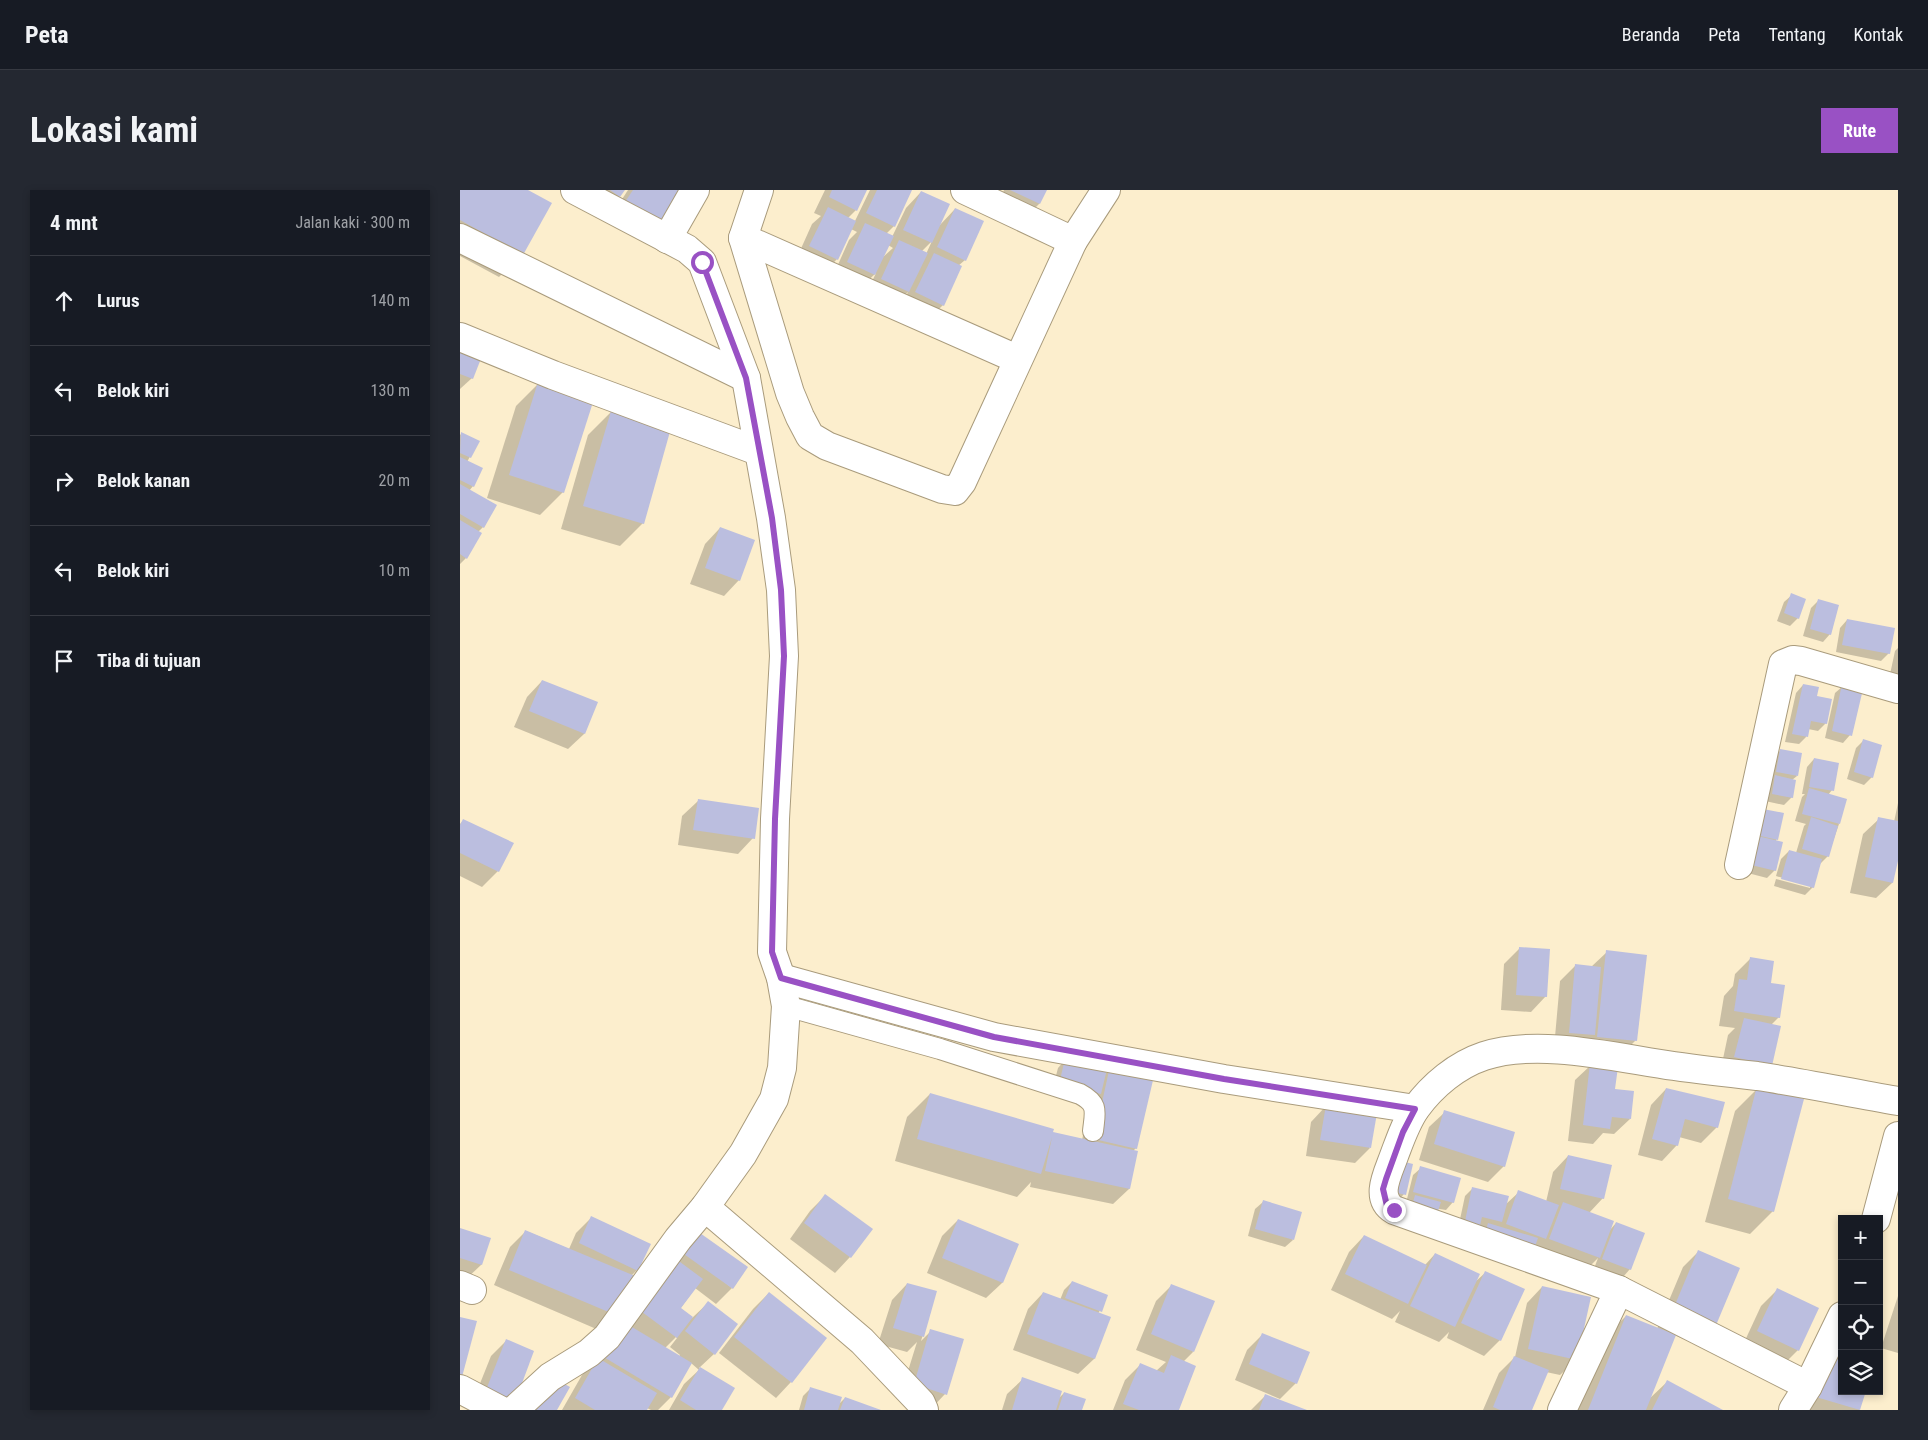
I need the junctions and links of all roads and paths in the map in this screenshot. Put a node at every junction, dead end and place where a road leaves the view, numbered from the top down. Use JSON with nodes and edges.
{"nodes":[{"id":1,"x":575,"y":190,"type":"edge"},
{"id":2,"x":694,"y":190,"type":"edge"},
{"id":3,"x":759,"y":190,"type":"edge"},
{"id":4,"x":965,"y":190,"type":"edge"},
{"id":5,"x":1106,"y":190,"type":"edge"},
{"id":6,"x":460,"y":238,"type":"edge"},
{"id":7,"x":667,"y":238,"type":"junction"},
{"id":8,"x":743,"y":238,"type":"junction"},
{"id":9,"x":1073,"y":241,"type":"junction"},
{"id":10,"x":460,"y":337,"type":"edge"},
{"id":11,"x":1017,"y":359,"type":"junction"},
{"id":12,"x":746,"y":378,"type":"junction"},
{"id":13,"x":758,"y":451,"type":"junction"},
{"id":14,"x":1898,"y":689,"type":"edge"},
{"id":15,"x":1739,"y":865,"type":"dead end"},
{"id":16,"x":781,"y":978,"type":"junction"},
{"id":17,"x":786,"y":1006,"type":"junction"},
{"id":18,"x":1898,"y":1101,"type":"edge"},
{"id":19,"x":1415,"y":1109,"type":"junction"},
{"id":20,"x":1093,"y":1131,"type":"dead end"},
{"id":21,"x":1898,"y":1136,"type":"edge"},
{"id":22,"x":705,"y":1207,"type":"junction"},
{"id":23,"x":1877,"y":1215,"type":"edge"},
{"id":24,"x":1619,"y":1290,"type":"junction"},
{"id":25,"x":1838,"y":1324,"type":"edge"},
{"id":26,"x":1808,"y":1386,"type":"junction"},
{"id":27,"x":460,"y":1389,"type":"edge"},
{"id":28,"x":500,"y":1410,"type":"edge"},
{"id":29,"x":514,"y":1410,"type":"edge"},
{"id":30,"x":924,"y":1410,"type":"edge"},
{"id":31,"x":1562,"y":1410,"type":"edge"},
{"id":32,"x":1793,"y":1410,"type":"edge"}],
"edges":[{"from":1,"to":7,"type":"street"},
{"from":2,"to":7,"type":"street"},
{"from":3,"to":8,"type":"street"},
{"from":4,"to":9,"type":"street"},
{"from":5,"to":9,"type":"street"},
{"from":6,"to":12,"type":"street"},
{"from":7,"to":12,"type":"street"},
{"from":8,"to":11,"type":"street"},
{"from":8,"to":11,"type":"street"},
{"from":9,"to":11,"type":"street"},
{"from":10,"to":13,"type":"street"},
{"from":12,"to":13,"type":"street"},
{"from":13,"to":16,"type":"street"},
{"from":14,"to":15,"type":"street"},
{"from":16,"to":17,"type":"street"},
{"from":16,"to":19,"type":"street"},
{"from":17,"to":20,"type":"lane"},
{"from":17,"to":22,"type":"street"},
{"from":18,"to":19,"type":"street"},
{"from":19,"to":24,"type":"street"},
{"from":21,"to":23,"type":"street"},
{"from":22,"to":29,"type":"street"},
{"from":22,"to":30,"type":"street"},
{"from":24,"to":26,"type":"street"},
{"from":24,"to":31,"type":"street"},
{"from":25,"to":26,"type":"street"},
{"from":26,"to":32,"type":"street"},
{"from":27,"to":28,"type":"street"}]}
